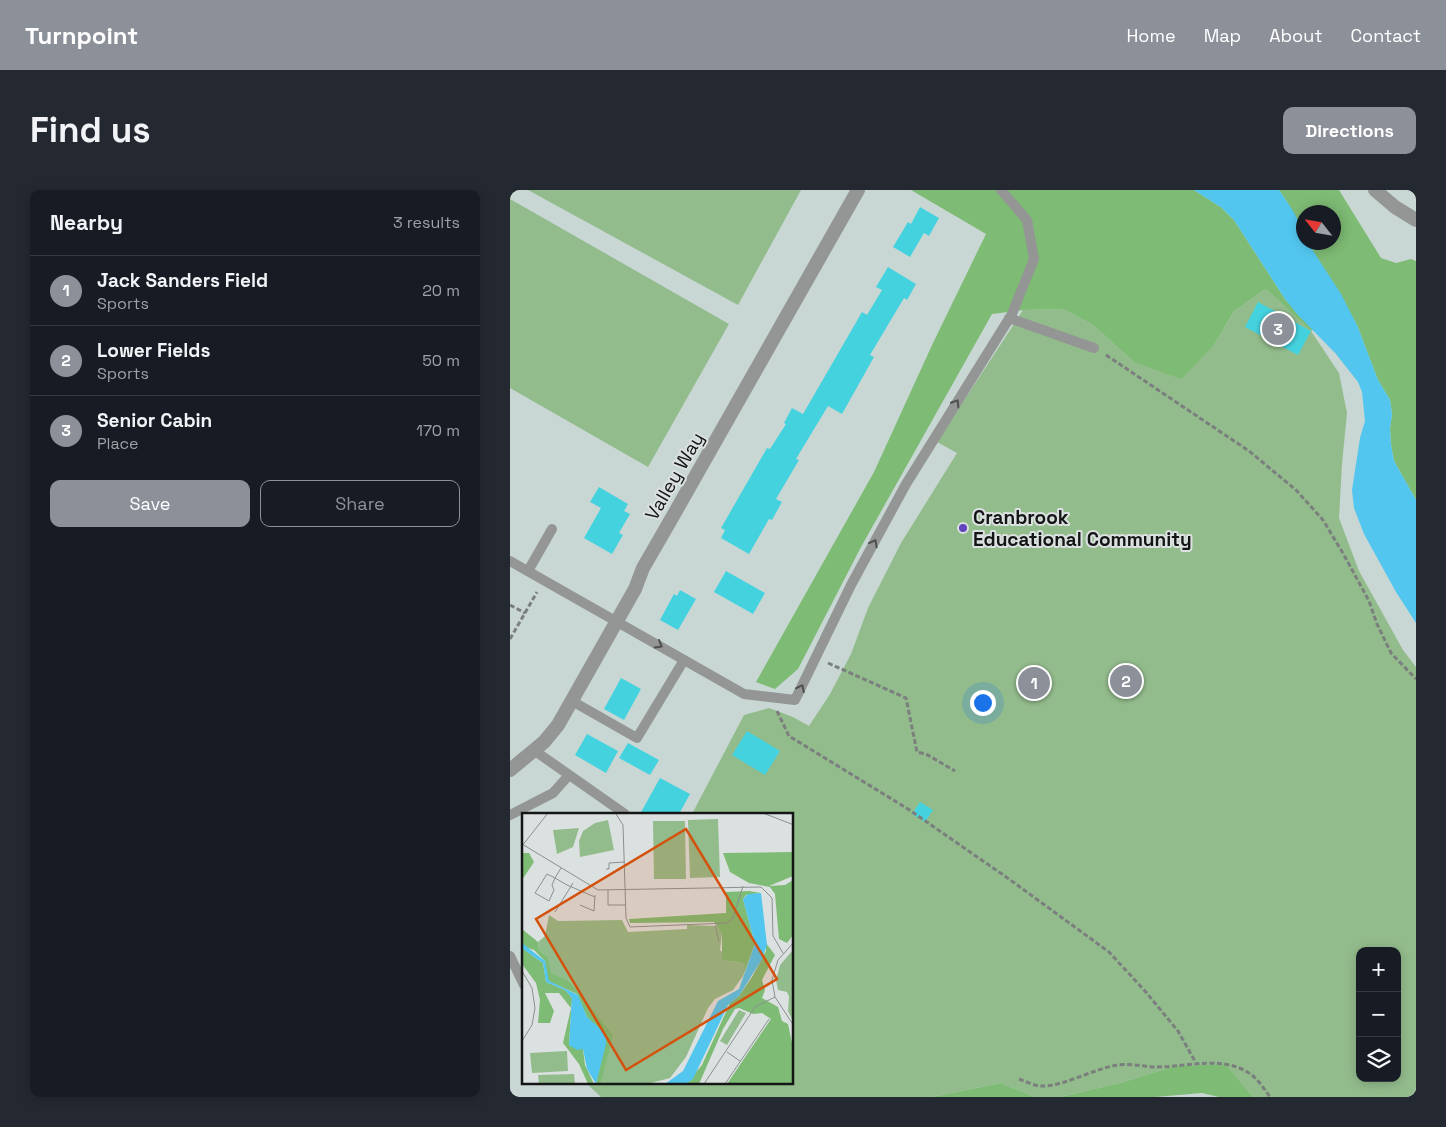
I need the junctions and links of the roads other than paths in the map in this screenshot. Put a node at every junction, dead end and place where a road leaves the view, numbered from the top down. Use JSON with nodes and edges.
{"nodes":[{"id":1,"x":858,"y":190,"type":"edge"},
{"id":2,"x":1001,"y":190,"type":"edge"},
{"id":3,"x":1375,"y":190,"type":"edge"},
{"id":4,"x":1416,"y":220,"type":"edge"},
{"id":5,"x":1009,"y":318,"type":"junction"},
{"id":6,"x":1094,"y":348,"type":"road end"},
{"id":7,"x":552,"y":529,"type":"dead end"},
{"id":8,"x":510,"y":560,"type":"edge"},
{"id":9,"x":528,"y":571,"type":"junction"},
{"id":10,"x":617,"y":621,"type":"junction"},
{"id":11,"x":684,"y":660,"type":"junction"},
{"id":12,"x":572,"y":701,"type":"junction"},
{"id":13,"x":535,"y":751,"type":"junction"},
{"id":14,"x":510,"y":770,"type":"edge"},
{"id":15,"x":569,"y":775,"type":"junction"},
{"id":16,"x":624,"y":813,"type":"edge"},
{"id":17,"x":510,"y":815,"type":"edge"},
{"id":18,"x":510,"y":956,"type":"edge"},
{"id":19,"x":522,"y":981,"type":"edge"}],
"edges":[{"from":1,"to":10,"type":"street","name":"Valley Way"},
{"from":2,"to":5,"type":"lane"},
{"from":3,"to":4,"type":"street"},
{"from":5,"to":6,"type":"lane"},
{"from":11,"to":5,"type":"lane","one_way":true},
{"from":7,"to":9,"type":"lane"},
{"from":8,"to":9,"type":"lane"},
{"from":9,"to":10,"type":"lane"},
{"from":10,"to":11,"type":"lane","one_way":true},
{"from":10,"to":12,"type":"street","name":"Valley Way"},
{"from":11,"to":12,"type":"lane"},
{"from":12,"to":13,"type":"street","name":"Valley Way"},
{"from":13,"to":14,"type":"street","name":"Valley Way"},
{"from":13,"to":15,"type":"lane"},
{"from":15,"to":16,"type":"lane"},
{"from":15,"to":17,"type":"lane"},
{"from":18,"to":19,"type":"lane"}]}
